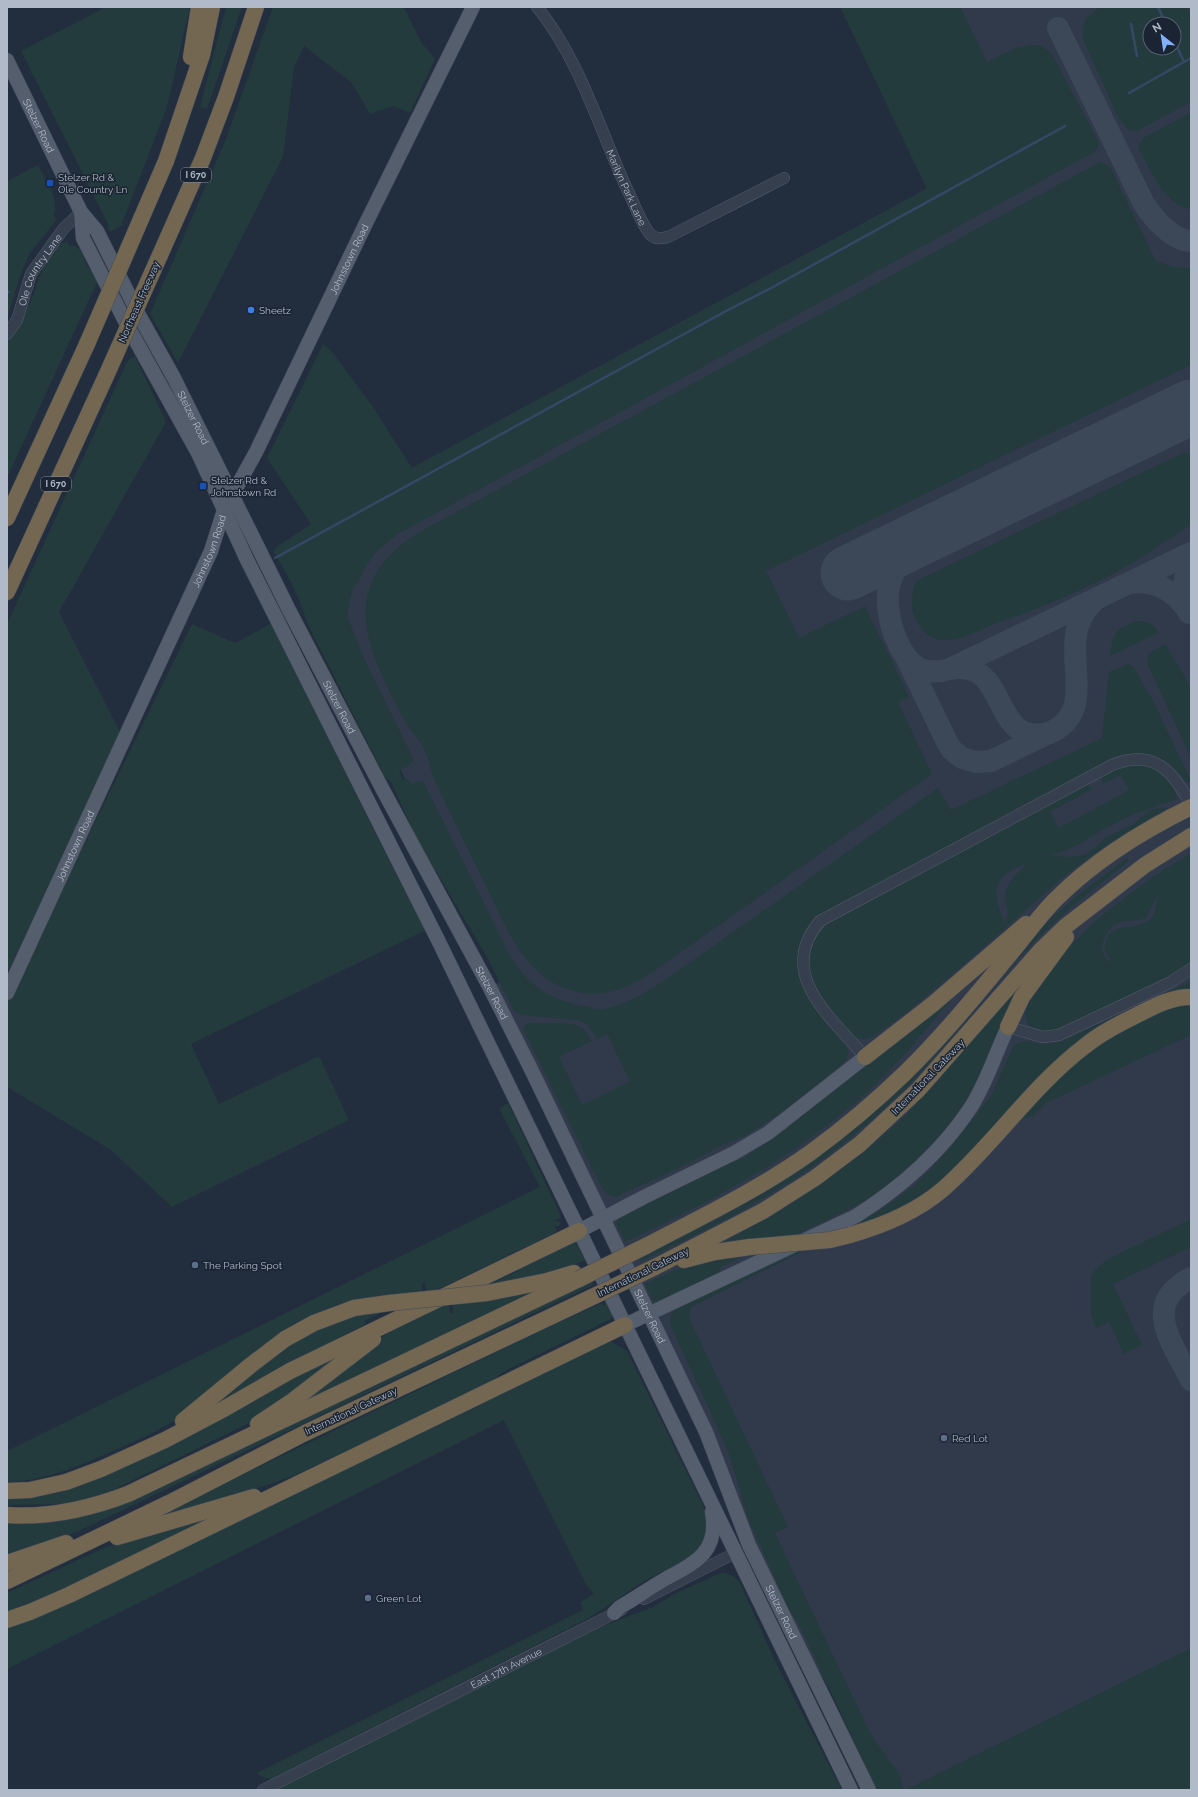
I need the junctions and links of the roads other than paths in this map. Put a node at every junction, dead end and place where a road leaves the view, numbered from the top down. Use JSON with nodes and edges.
{"nodes":[{"id":1,"x":200,"y":7,"type":"edge"},
{"id":2,"x":212,"y":7,"type":"edge"},
{"id":3,"x":256,"y":7,"type":"edge"},
{"id":4,"x":473,"y":7,"type":"edge"},
{"id":5,"x":537,"y":7,"type":"edge"},
{"id":6,"x":7,"y":60,"type":"edge"},
{"id":7,"x":174,"y":136,"type":"junction"},
{"id":8,"x":784,"y":178,"type":"dead end"},
{"id":9,"x":81,"y":212,"type":"junction"},
{"id":10,"x":7,"y":334,"type":"edge"},
{"id":11,"x":234,"y":495,"type":"junction"},
{"id":12,"x":224,"y":510,"type":"junction"},
{"id":13,"x":7,"y":518,"type":"edge"},
{"id":14,"x":7,"y":592,"type":"edge"},
{"id":15,"x":1191,"y":806,"type":"edge"},
{"id":16,"x":1191,"y":836,"type":"edge"},
{"id":17,"x":1056,"y":899,"type":"junction"},
{"id":18,"x":1098,"y":901,"type":"junction"},
{"id":19,"x":1191,"y":969,"type":"edge"},
{"id":20,"x":1191,"y":975,"type":"edge"},
{"id":21,"x":1169,"y":984,"type":"junction"},
{"id":22,"x":7,"y":993,"type":"edge"},
{"id":23,"x":1191,"y":997,"type":"edge"},
{"id":24,"x":1008,"y":1027,"type":"junction"},
{"id":25,"x":865,"y":1057,"type":"junction"},
{"id":26,"x":602,"y":1219,"type":"junction"},
{"id":27,"x":579,"y":1231,"type":"junction"},
{"id":28,"x":656,"y":1267,"type":"junction"},
{"id":29,"x":577,"y":1276,"type":"junction"},
{"id":30,"x":650,"y":1314,"type":"junction"},
{"id":31,"x":404,"y":1317,"type":"junction"},
{"id":32,"x":625,"y":1325,"type":"junction"},
{"id":33,"x":217,"y":1452,"type":"junction"},
{"id":34,"x":127,"y":1456,"type":"junction"},
{"id":35,"x":254,"y":1459,"type":"junction"},
{"id":36,"x":307,"y":1480,"type":"junction"},
{"id":37,"x":7,"y":1491,"type":"edge"},
{"id":38,"x":710,"y":1502,"type":"junction"},
{"id":39,"x":7,"y":1515,"type":"edge"},
{"id":40,"x":749,"y":1545,"type":"junction"},
{"id":41,"x":735,"y":1553,"type":"junction"},
{"id":42,"x":7,"y":1563,"type":"edge"},
{"id":43,"x":7,"y":1582,"type":"edge"},
{"id":44,"x":614,"y":1613,"type":"junction"},
{"id":45,"x":7,"y":1620,"type":"edge"},
{"id":46,"x":263,"y":1790,"type":"edge"},
{"id":47,"x":851,"y":1790,"type":"edge"},
{"id":48,"x":869,"y":1790,"type":"edge"}],
"edges":[{"from":1,"to":7,"type":"highway"},
{"from":2,"to":7,"type":"highway","number":"I 670"},
{"from":3,"to":14,"type":"highway","name":"Northeast Freeway","number":"I 670","bridge":true},
{"from":4,"to":11,"type":"main road","name":"Johnstown Road"},
{"from":5,"to":8,"type":"street","name":"Marilyn Park Lane"},
{"from":6,"to":9,"type":"main road","name":"Stelzer Road"},
{"from":7,"to":13,"type":"highway","number":"I 670","bridge":true},
{"from":9,"to":10,"type":"street","name":"Ole Country Lane"},
{"from":9,"to":11,"type":"main road","name":"Stelzer Road"},
{"from":9,"to":12,"type":"main road","name":"Stelzer Road"},
{"from":11,"to":12,"type":"main road","name":"Johnstown Road"},
{"from":11,"to":26,"type":"main road","name":"Stelzer Road"},
{"from":12,"to":22,"type":"main road","name":"Johnstown Road"},
{"from":12,"to":27,"type":"main road","name":"Stelzer Road"},
{"from":15,"to":17,"type":"highway","name":"International Gateway"},
{"from":15,"to":25,"type":"street"},
{"from":16,"to":18,"type":"highway","name":"International Gateway"},
{"from":17,"to":25,"type":"highway"},
{"from":17,"to":29,"type":"highway","name":"International Gateway","bridge":true},
{"from":18,"to":24,"type":"highway"},
{"from":18,"to":28,"type":"highway","name":"International Gateway"},
{"from":19,"to":21,"type":"street"},
{"from":20,"to":21,"type":"street"},
{"from":21,"to":24,"type":"street"},
{"from":23,"to":28,"type":"highway","bridge":true},
{"from":24,"to":30,"type":"main road"},
{"from":25,"to":26,"type":"main road"},
{"from":26,"to":27,"type":"main road"},
{"from":26,"to":30,"type":"main road","name":"Stelzer Road"},
{"from":27,"to":31,"type":"highway"},
{"from":27,"to":32,"type":"main road","name":"Stelzer Road"},
{"from":28,"to":35,"type":"highway","name":"International Gateway","bridge":true},
{"from":29,"to":33,"type":"highway","name":"International Gateway"},
{"from":29,"to":34,"type":"highway","bridge":true},
{"from":30,"to":32,"type":"main road"},
{"from":30,"to":40,"type":"main road","name":"Stelzer Road"},
{"from":31,"to":33,"type":"highway"},
{"from":31,"to":34,"type":"highway"},
{"from":32,"to":36,"type":"highway"},
{"from":32,"to":38,"type":"main road","name":"Stelzer Road"},
{"from":33,"to":39,"type":"highway","name":"International Gateway"},
{"from":34,"to":37,"type":"highway"},
{"from":35,"to":42,"type":"highway"},
{"from":35,"to":43,"type":"highway","name":"International Gateway"},
{"from":36,"to":43,"type":"highway"},
{"from":36,"to":45,"type":"highway"},
{"from":38,"to":41,"type":"main road","name":"Stelzer Road"},
{"from":38,"to":44,"type":"main road"},
{"from":40,"to":41,"type":"street","name":"East 17th Avenue"},
{"from":40,"to":48,"type":"main road","name":"Stelzer Road"},
{"from":41,"to":44,"type":"street","name":"East 17th Avenue"},
{"from":41,"to":47,"type":"main road","name":"Stelzer Road"},
{"from":44,"to":46,"type":"street","name":"East 17th Avenue"}]}
